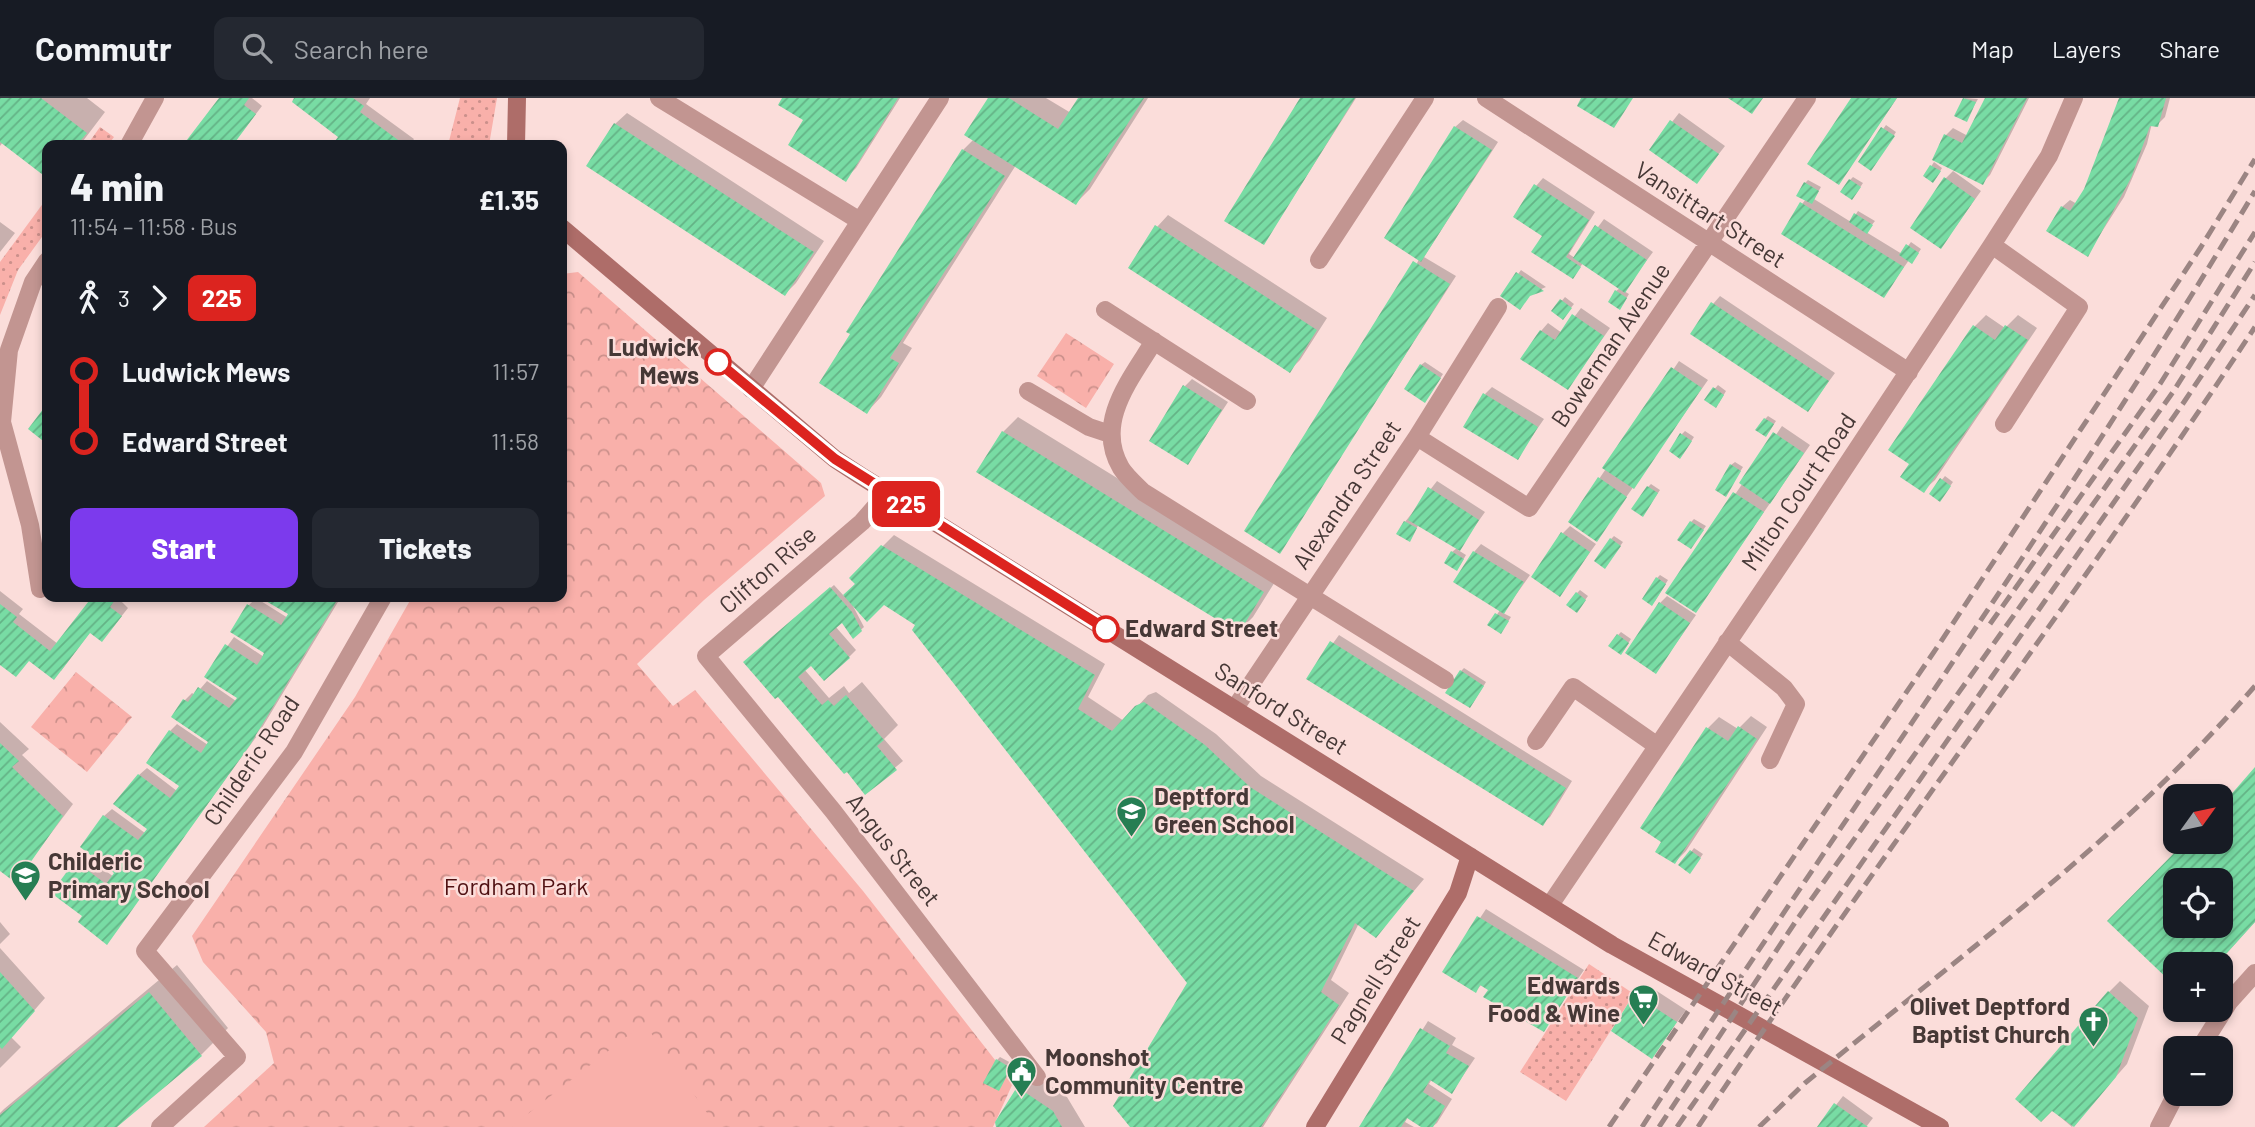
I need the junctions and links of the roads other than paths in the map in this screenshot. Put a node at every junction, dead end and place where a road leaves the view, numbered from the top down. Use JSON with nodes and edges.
{"nodes":[{"id":1,"x":155,"y":98,"type":"edge"},
{"id":2,"x":517,"y":98,"type":"edge"},
{"id":3,"x":659,"y":98,"type":"edge"},
{"id":4,"x":940,"y":98,"type":"edge"},
{"id":5,"x":1425,"y":98,"type":"edge"},
{"id":6,"x":1486,"y":98,"type":"edge"},
{"id":7,"x":1807,"y":98,"type":"edge"},
{"id":8,"x":2074,"y":98,"type":"edge"},
{"id":9,"x":133,"y":140,"type":"edge"},
{"id":10,"x":516,"y":140,"type":"edge"},
{"id":11,"x":860,"y":221,"type":"junction"},
{"id":12,"x":567,"y":237,"type":"edge"},
{"id":13,"x":1709,"y":244,"type":"junction"},
{"id":14,"x":1992,"y":245,"type":"junction"},
{"id":15,"x":1319,"y":260,"type":"dead end"},
{"id":16,"x":42,"y":268,"type":"edge"},
{"id":17,"x":1498,"y":307,"type":"dead end"},
{"id":18,"x":1105,"y":310,"type":"dead end"},
{"id":19,"x":1154,"y":341,"type":"junction"},
{"id":20,"x":1909,"y":372,"type":"junction"},
{"id":21,"x":751,"y":389,"type":"junction"},
{"id":22,"x":1028,"y":391,"type":"dead end"},
{"id":23,"x":1247,"y":401,"type":"dead end"},
{"id":24,"x":2004,"y":425,"type":"dead end"},
{"id":25,"x":1110,"y":434,"type":"junction"},
{"id":26,"x":1417,"y":437,"type":"junction"},
{"id":27,"x":883,"y":490,"type":"junction"},
{"id":28,"x":42,"y":520,"type":"edge"},
{"id":29,"x":30,"y":524,"type":"junction"},
{"id":30,"x":40,"y":589,"type":"dead end"},
{"id":31,"x":1308,"y":597,"type":"junction"},
{"id":32,"x":380,"y":602,"type":"edge"},
{"id":33,"x":1727,"y":642,"type":"junction"},
{"id":34,"x":706,"y":656,"type":"joint"},
{"id":35,"x":1445,"y":680,"type":"dead end"},
{"id":36,"x":1235,"y":709,"type":"junction"},
{"id":37,"x":1536,"y":741,"type":"dead end"},
{"id":38,"x":1656,"y":745,"type":"junction"},
{"id":39,"x":1770,"y":760,"type":"dead end"},
{"id":40,"x":1470,"y":856,"type":"junction"},
{"id":41,"x":1550,"y":905,"type":"junction"},
{"id":42,"x":2255,"y":973,"type":"edge"},
{"id":43,"x":2208,"y":1036,"type":"edge"},
{"id":44,"x":1037,"y":1077,"type":"dead end"},
{"id":45,"x":2170,"y":1106,"type":"edge"},
{"id":46,"x":1934,"y":1126,"type":"edge"},
{"id":47,"x":160,"y":1127,"type":"edge"},
{"id":48,"x":1315,"y":1127,"type":"edge"},
{"id":49,"x":2159,"y":1127,"type":"edge"}],
"edges":[{"from":1,"to":9,"type":"street"},
{"from":2,"to":10,"type":"main road"},
{"from":3,"to":11,"type":"street"},
{"from":4,"to":11,"type":"street"},
{"from":5,"to":15,"type":"street"},
{"from":6,"to":13,"type":"street","name":"Vansittart Street"},
{"from":7,"to":13,"type":"street","name":"Bowerman Avenue"},
{"from":8,"to":14,"type":"street","name":"Milton Court Road"},
{"from":11,"to":21,"type":"street"},
{"from":12,"to":21,"type":"main road","name":"Sanford Street"},
{"from":13,"to":20,"type":"street","name":"Vansittart Street"},
{"from":13,"to":26,"type":"street","name":"Bowerman Avenue"},
{"from":14,"to":20,"type":"street","name":"Milton Court Road"},
{"from":14,"to":24,"type":"street"},
{"from":16,"to":29,"type":"street"},
{"from":17,"to":26,"type":"street","name":"Alexandra Street"},
{"from":18,"to":19,"type":"street"},
{"from":19,"to":23,"type":"street"},
{"from":19,"to":25,"type":"street"},
{"from":20,"to":33,"type":"street","name":"Milton Court Road"},
{"from":21,"to":27,"type":"main road","name":"Sanford Street"},
{"from":22,"to":25,"type":"street"},
{"from":25,"to":31,"type":"street"},
{"from":26,"to":31,"type":"street","name":"Alexandra Street"},
{"from":27,"to":34,"type":"street","name":"Clifton Rise"},
{"from":27,"to":36,"type":"main road","name":"Sanford Street"},
{"from":28,"to":29,"type":"street"},
{"from":29,"to":30,"type":"street"},
{"from":31,"to":35,"type":"street"},
{"from":31,"to":36,"type":"street","name":"Alexandra Street"},
{"from":32,"to":47,"type":"street","name":"Childeric Road"},
{"from":33,"to":38,"type":"street","name":"Milton Court Road"},
{"from":33,"to":39,"type":"street"},
{"from":34,"to":44,"type":"street","name":"Angus Street"},
{"from":36,"to":40,"type":"main road","name":"Sanford Street"},
{"from":37,"to":38,"type":"street"},
{"from":38,"to":41,"type":"street","name":"Milton Court Road"},
{"from":40,"to":41,"type":"main road","name":"Edward Street"},
{"from":40,"to":48,"type":"main road","name":"Pagnell Street"},
{"from":41,"to":46,"type":"main road","name":"Edward Street"},
{"from":42,"to":43,"type":"street"},
{"from":45,"to":49,"type":"street"}]}
